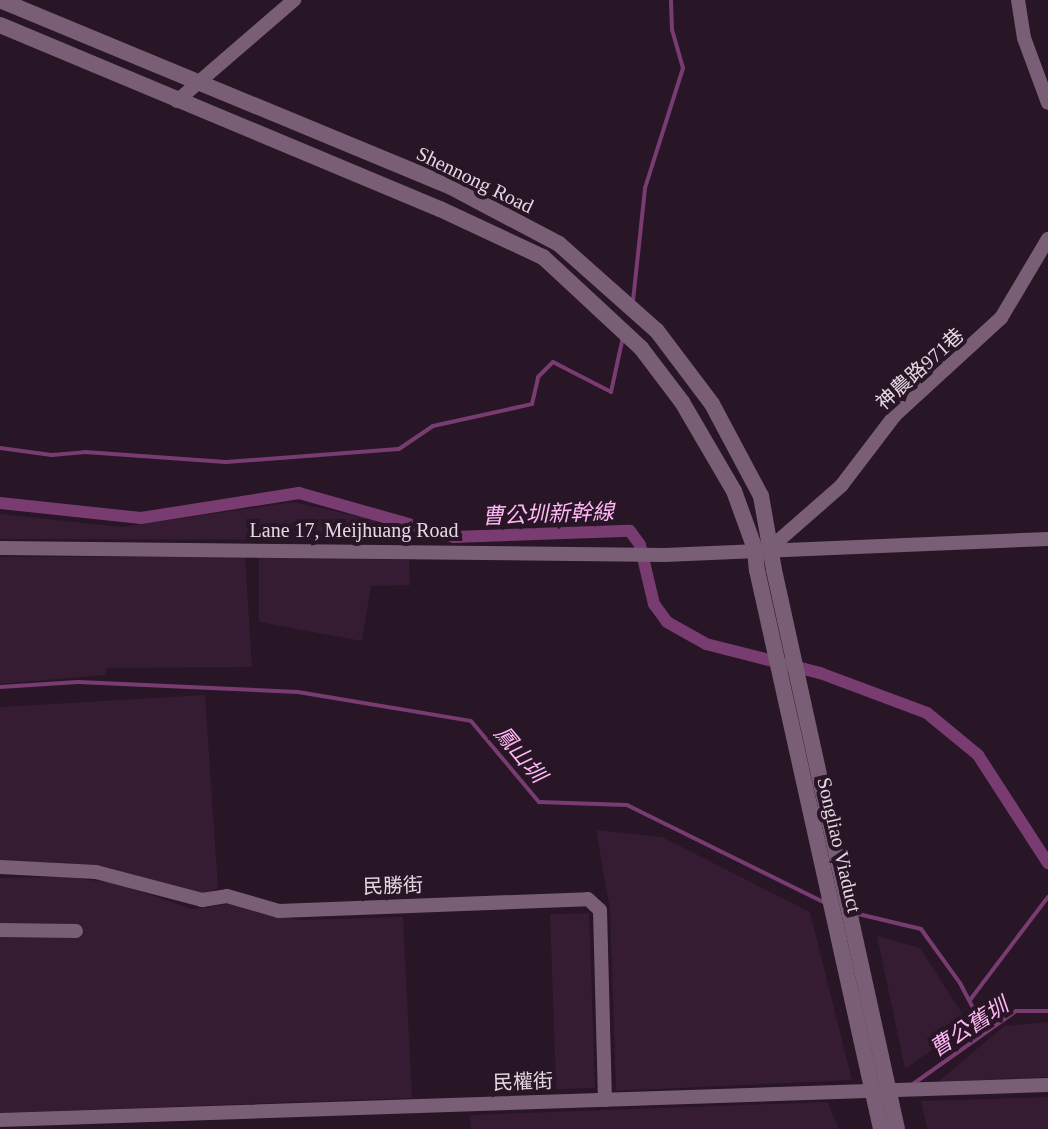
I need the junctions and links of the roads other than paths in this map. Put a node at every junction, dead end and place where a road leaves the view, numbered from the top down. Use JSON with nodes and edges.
{"nodes":[{"id":1,"x":0,"y":0,"type":"edge"},
{"id":2,"x":294,"y":0,"type":"edge"},
{"id":3,"x":1018,"y":0,"type":"edge"},
{"id":4,"x":0,"y":25,"type":"edge"},
{"id":5,"x":198,"y":83,"type":"junction"},
{"id":6,"x":177,"y":101,"type":"junction"},
{"id":7,"x":1048,"y":103,"type":"edge"},
{"id":8,"x":1048,"y":239,"type":"edge"},
{"id":9,"x":1048,"y":539,"type":"edge"},
{"id":10,"x":0,"y":548,"type":"edge"},
{"id":11,"x":762,"y":549,"type":"junction"},
{"id":12,"x":766,"y":570,"type":"junction"},
{"id":13,"x":0,"y":867,"type":"edge"},
{"id":14,"x":0,"y":930,"type":"edge"},
{"id":15,"x":76,"y":931,"type":"dead end"},
{"id":16,"x":1048,"y":1085,"type":"edge"},
{"id":17,"x":605,"y":1100,"type":"junction"},
{"id":18,"x":0,"y":1120,"type":"edge"},
{"id":19,"x":881,"y":1129,"type":"edge"},
{"id":20,"x":897,"y":1129,"type":"edge"}],
"edges":[{"from":1,"to":5,"type":"street","name":"Shennong Road"},
{"from":2,"to":5,"type":"street"},
{"from":3,"to":7,"type":"street"},
{"from":4,"to":6,"type":"street","name":"Shennong Road"},
{"from":5,"to":6,"type":"street"},
{"from":5,"to":11,"type":"street","name":"Shennong Road"},
{"from":6,"to":11,"type":"street","name":"Shennong Road"},
{"from":8,"to":11,"type":"street","name":"神農路971巷"},
{"from":9,"to":11,"type":"street","name":"Lane 17, Meijhuang Road"},
{"from":10,"to":11,"type":"street","name":"Lane 17, Meijhuang Road"},
{"from":11,"to":12,"type":"street","name":"Shennong Road"},
{"from":12,"to":19,"type":"street","name":"Songliao Viaduct","bridge":true},
{"from":12,"to":20,"type":"street","name":"Songliao Viaduct","bridge":true},
{"from":13,"to":17,"type":"street","name":"民勝街"},
{"from":14,"to":15,"type":"street"},
{"from":16,"to":17,"type":"street","name":"民權街"},
{"from":17,"to":18,"type":"street","name":"民權街"}]}
